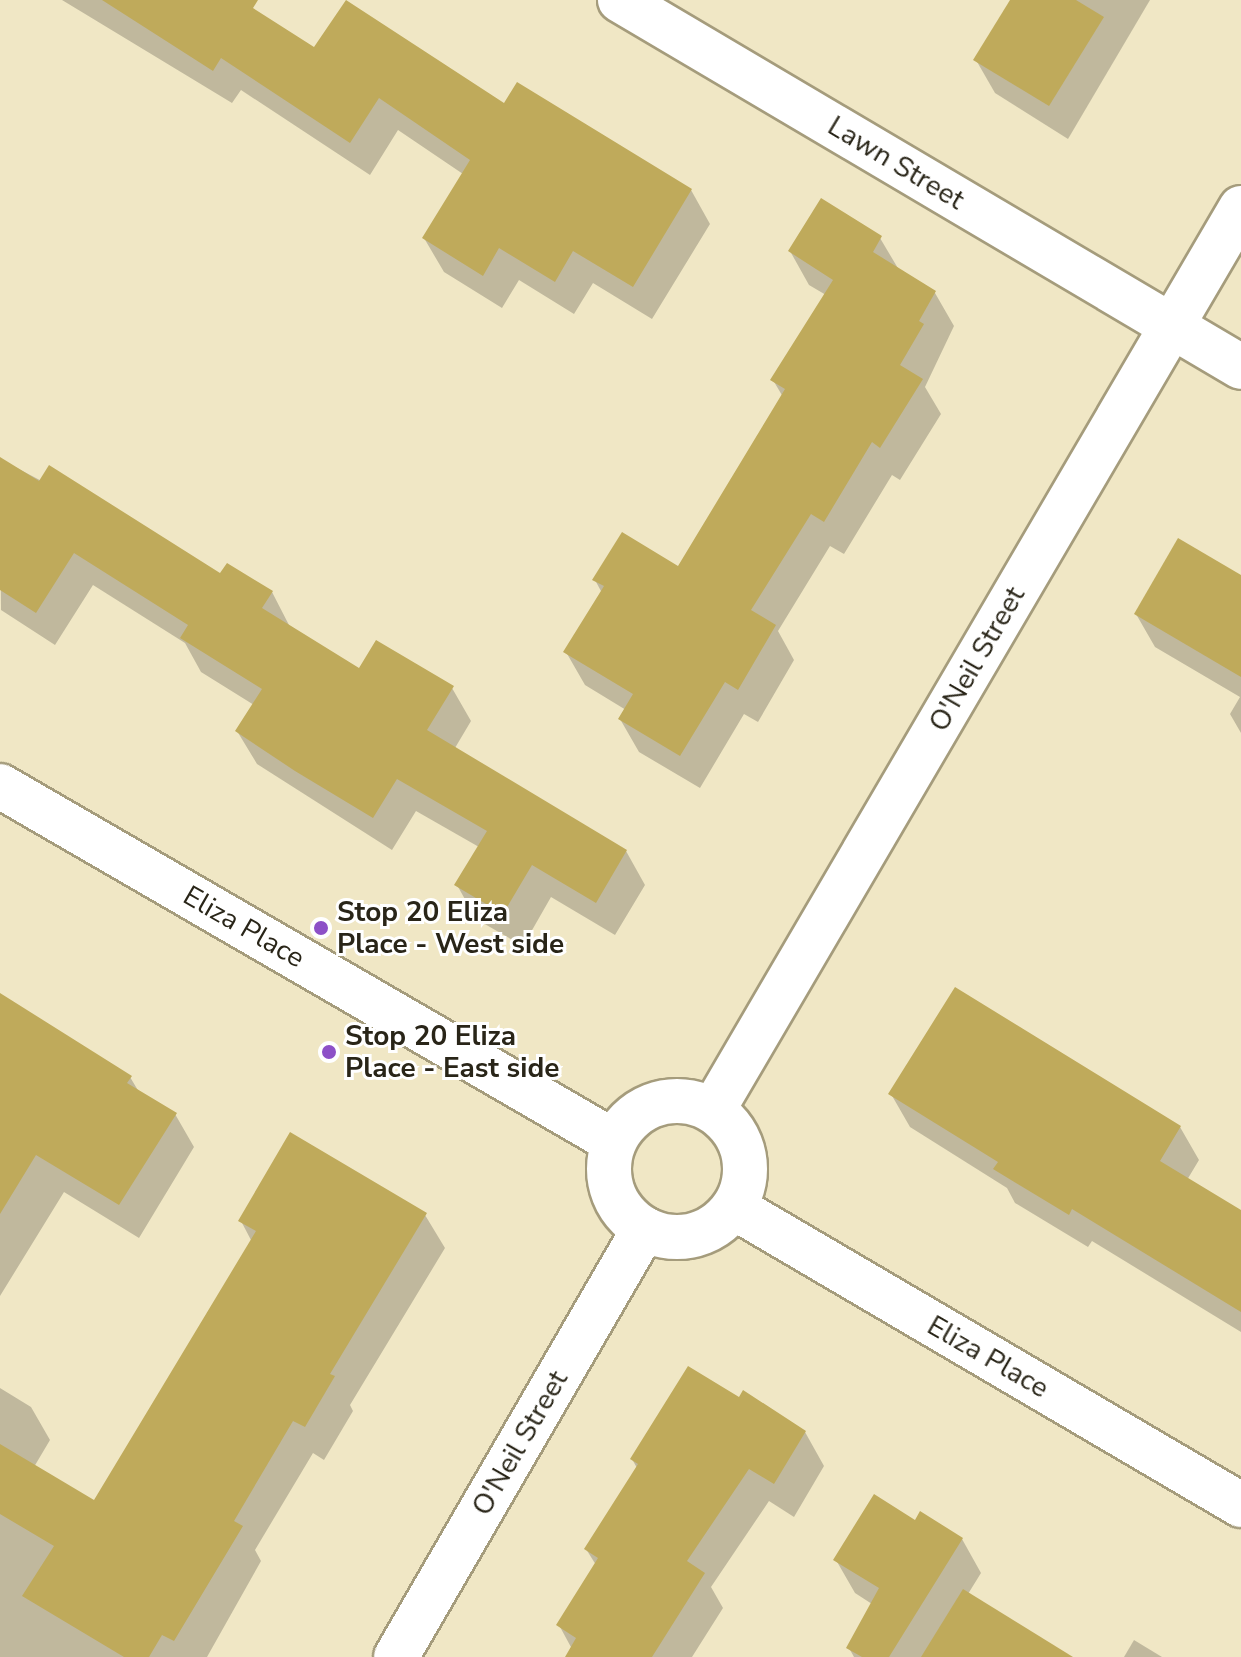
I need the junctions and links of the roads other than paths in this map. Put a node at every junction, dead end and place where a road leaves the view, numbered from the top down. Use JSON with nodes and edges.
{"nodes":[{"id":1,"x":620,"y":0,"type":"edge"},
{"id":2,"x":1241,"y":208,"type":"edge"},
{"id":3,"x":1172,"y":326,"type":"junction"},
{"id":4,"x":1241,"y":367,"type":"edge"},
{"id":5,"x":0,"y":786,"type":"edge"},
{"id":6,"x":713,"y":1110,"type":"junction"},
{"id":7,"x":613,"y":1141,"type":"junction"},
{"id":8,"x":735,"y":1208,"type":"junction"},
{"id":9,"x":644,"y":1229,"type":"junction"},
{"id":10,"x":1241,"y":1505,"type":"edge"},
{"id":11,"x":396,"y":1657,"type":"edge"}],
"edges":[{"from":1,"to":3,"type":"street","name":"Lawn Street"},
{"from":2,"to":3,"type":"street","name":"O'Neil Street"},
{"from":3,"to":4,"type":"street","name":"Lawn Street"},
{"from":3,"to":6,"type":"street","name":"O'Neil Street"},
{"from":5,"to":7,"type":"street","name":"Eliza Place"},
{"from":6,"to":7,"type":"street"},
{"from":6,"to":8,"type":"street"},
{"from":7,"to":9,"type":"street"},
{"from":8,"to":9,"type":"street"},
{"from":8,"to":10,"type":"street","name":"Eliza Place"},
{"from":9,"to":11,"type":"street","name":"O'Neil Street"}]}
